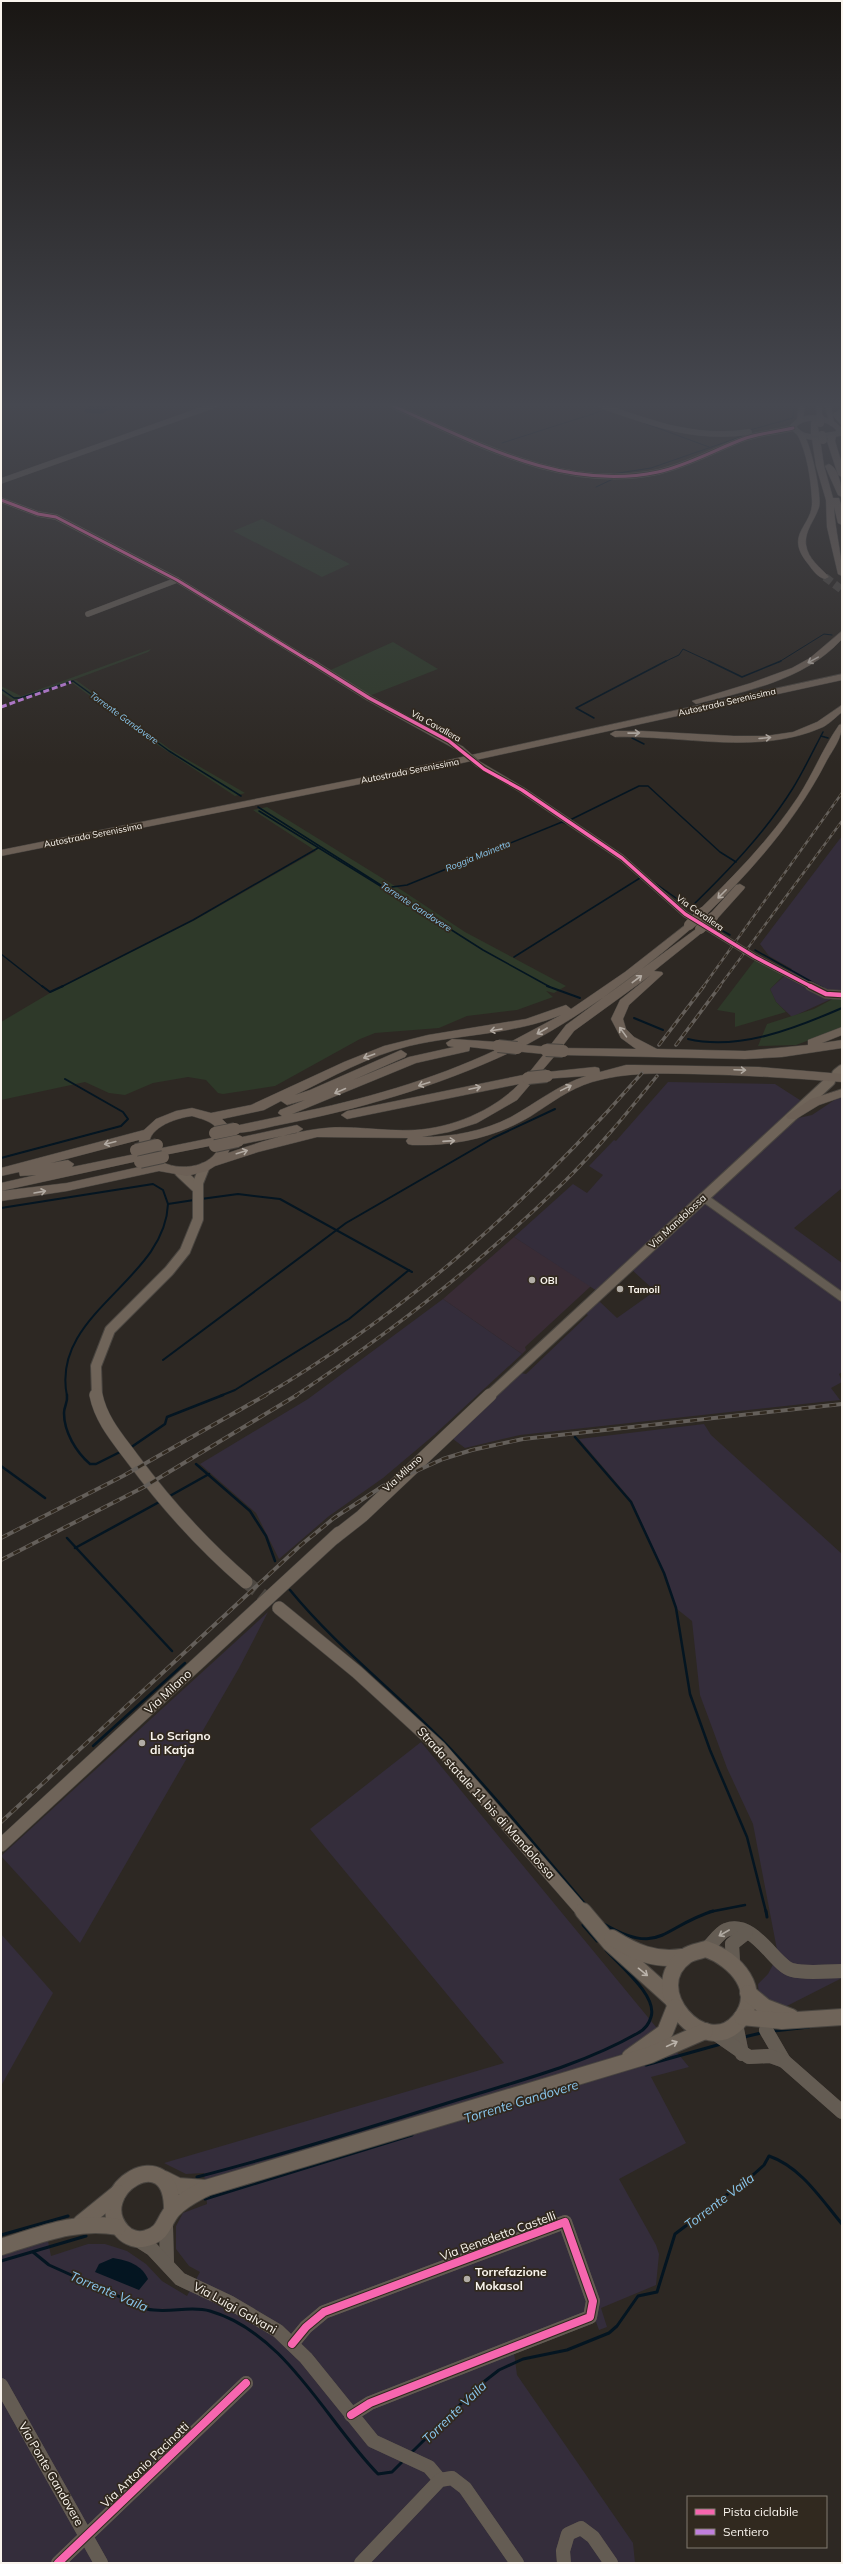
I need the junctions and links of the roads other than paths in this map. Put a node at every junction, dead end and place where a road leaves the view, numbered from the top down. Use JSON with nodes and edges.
{"nodes":[{"id":1,"x":71,"y":525,"type":"edge"},
{"id":2,"x":807,"y":525,"type":"edge"},
{"id":3,"x":810,"y":525,"type":"edge"},
{"id":4,"x":832,"y":525,"type":"edge"},
{"id":5,"x":802,"y":537,"type":"junction"},
{"id":6,"x":842,"y":574,"type":"edge"},
{"id":7,"x":825,"y":577,"type":"tunnel mouth"},
{"id":8,"x":177,"y":580,"type":"junction"},
{"id":9,"x":88,"y":614,"type":"dead end"},
{"id":10,"x":842,"y":634,"type":"edge"},
{"id":11,"x":842,"y":675,"type":"edge"},
{"id":12,"x":842,"y":708,"type":"edge"},
{"id":13,"x":609,"y":724,"type":"junction"},
{"id":14,"x":842,"y":727,"type":"edge"},
{"id":15,"x":842,"y":742,"type":"edge"},
{"id":16,"x":430,"y":767,"type":"junction"},
{"id":17,"x":1,"y":847,"type":"edge"},
{"id":18,"x":1,"y":853,"type":"edge"},
{"id":19,"x":700,"y":929,"type":"junction"},
{"id":20,"x":622,"y":979,"type":"junction"},
{"id":21,"x":842,"y":995,"type":"edge"},
{"id":22,"x":842,"y":1031,"type":"edge"},
{"id":23,"x":842,"y":1044,"type":"edge"},
{"id":24,"x":498,"y":1046,"type":"junction"},
{"id":25,"x":683,"y":1055,"type":"junction"},
{"id":26,"x":728,"y":1055,"type":"junction"},
{"id":27,"x":635,"y":1069,"type":"junction"},
{"id":28,"x":839,"y":1077,"type":"edge"},
{"id":29,"x":526,"y":1082,"type":"junction"},
{"id":30,"x":842,"y":1093,"type":"edge"},
{"id":31,"x":252,"y":1109,"type":"junction"},
{"id":32,"x":792,"y":1116,"type":"junction"},
{"id":33,"x":212,"y":1117,"type":"junction"},
{"id":34,"x":148,"y":1133,"type":"junction"},
{"id":35,"x":237,"y":1136,"type":"junction"},
{"id":36,"x":270,"y":1144,"type":"junction"},
{"id":37,"x":138,"y":1156,"type":"junction"},
{"id":38,"x":159,"y":1156,"type":"junction"},
{"id":39,"x":215,"y":1162,"type":"junction"},
{"id":40,"x":204,"y":1168,"type":"junction"},
{"id":41,"x":1,"y":1172,"type":"edge"},
{"id":42,"x":180,"y":1172,"type":"junction"},
{"id":43,"x":1,"y":1178,"type":"edge"},
{"id":44,"x":1,"y":1188,"type":"edge"},
{"id":45,"x":197,"y":1188,"type":"junction"},
{"id":46,"x":1,"y":1196,"type":"edge"},
{"id":47,"x":703,"y":1197,"type":"junction"},
{"id":48,"x":842,"y":1297,"type":"edge"},
{"id":49,"x":525,"y":1362,"type":"joint"},
{"id":50,"x":246,"y":1582,"type":"tunnel mouth"},
{"id":51,"x":279,"y":1608,"type":"tunnel mouth"},
{"id":52,"x":1,"y":1845,"type":"edge"},
{"id":53,"x":596,"y":1925,"type":"junction"},
{"id":54,"x":746,"y":1933,"type":"junction"},
{"id":55,"x":706,"y":1949,"type":"junction"},
{"id":56,"x":682,"y":1957,"type":"junction"},
{"id":57,"x":734,"y":1962,"type":"junction"},
{"id":58,"x":842,"y":1971,"type":"edge"},
{"id":59,"x":748,"y":1993,"type":"junction"},
{"id":60,"x":673,"y":2002,"type":"junction"},
{"id":61,"x":842,"y":2017,"type":"edge"},
{"id":62,"x":802,"y":2018,"type":"junction"},
{"id":63,"x":738,"y":2024,"type":"junction"},
{"id":64,"x":712,"y":2033,"type":"junction"},
{"id":65,"x":769,"y":2036,"type":"dead end"},
{"id":66,"x":742,"y":2054,"type":"junction"},
{"id":67,"x":784,"y":2061,"type":"junction"},
{"id":68,"x":623,"y":2062,"type":"junction"},
{"id":69,"x":842,"y":2112,"type":"edge"},
{"id":70,"x":163,"y":2179,"type":"junction"},
{"id":71,"x":206,"y":2188,"type":"junction"},
{"id":72,"x":118,"y":2193,"type":"junction"},
{"id":73,"x":169,"y":2217,"type":"junction"},
{"id":74,"x":81,"y":2223,"type":"junction"},
{"id":75,"x":118,"y":2227,"type":"junction"},
{"id":76,"x":136,"y":2239,"type":"junction"},
{"id":77,"x":1,"y":2247,"type":"edge"},
{"id":78,"x":167,"y":2264,"type":"junction"},
{"id":79,"x":292,"y":2344,"type":"junction"},
{"id":80,"x":246,"y":2383,"type":"dead end"},
{"id":81,"x":1,"y":2385,"type":"edge"},
{"id":82,"x":351,"y":2415,"type":"junction"},
{"id":83,"x":440,"y":2480,"type":"junction"},
{"id":84,"x":86,"y":2535,"type":"junction"},
{"id":85,"x":58,"y":2563,"type":"edge"},
{"id":86,"x":101,"y":2563,"type":"edge"},
{"id":87,"x":361,"y":2563,"type":"edge"},
{"id":88,"x":517,"y":2563,"type":"edge"},
{"id":89,"x":564,"y":2563,"type":"edge"},
{"id":90,"x":611,"y":2563,"type":"edge"}],
"edges":[{"from":1,"to":8,"type":"street","name":"Via Cavallera"},
{"from":2,"to":5,"type":"highway"},
{"from":3,"to":5,"type":"highway"},
{"from":4,"to":6,"type":"highway"},
{"from":5,"to":7,"type":"highway"},
{"from":8,"to":9,"type":"street"},
{"from":8,"to":21,"type":"street","name":"Via Cavallera","bridge":true},
{"from":10,"to":13,"type":"highway","one_way":true},
{"from":11,"to":13,"type":"highway","name":"Autostrada Serenissima"},
{"from":11,"to":16,"type":"highway","name":"Autostrada Serenissima"},
{"from":16,"to":12,"type":"highway","one_way":true},
{"from":13,"to":17,"type":"highway","name":"Autostrada Serenissima"},
{"from":14,"to":20,"type":"highway","one_way":true,"bridge":true},
{"from":15,"to":19,"type":"highway","bridge":true},
{"from":16,"to":18,"type":"highway","name":"Autostrada Serenissima"},
{"from":25,"to":19,"type":"highway","one_way":true},
{"from":29,"to":19,"type":"highway","one_way":true},
{"from":20,"to":31,"type":"highway","one_way":true},
{"from":20,"to":35,"type":"highway","one_way":true},
{"from":22,"to":26,"type":"highway"},
{"from":23,"to":26,"type":"highway"},
{"from":24,"to":25,"type":"highway","bridge":true},
{"from":24,"to":31,"type":"highway"},
{"from":24,"to":35,"type":"highway","one_way":true},
{"from":25,"to":26,"type":"highway"},
{"from":27,"to":28,"type":"highway","one_way":true},
{"from":27,"to":29,"type":"highway","bridge":true},
{"from":36,"to":27,"type":"highway","one_way":true},
{"from":28,"to":32,"type":"main road","name":"Via Mandolossa"},
{"from":35,"to":29,"type":"highway","one_way":true},
{"from":29,"to":35,"type":"highway"},
{"from":29,"to":36,"type":"highway"},
{"from":30,"to":32,"type":"highway"},
{"from":31,"to":33,"type":"highway"},
{"from":32,"to":47,"type":"main road","name":"Via Mandolossa"},
{"from":33,"to":34,"type":"highway"},
{"from":33,"to":39,"type":"highway"},
{"from":34,"to":38,"type":"highway"},
{"from":34,"to":41,"type":"highway","one_way":true},
{"from":35,"to":38,"type":"highway","bridge":true},
{"from":39,"to":36,"type":"highway","one_way":true},
{"from":37,"to":38,"type":"highway","bridge":true},
{"from":37,"to":43,"type":"highway"},
{"from":37,"to":44,"type":"highway"},
{"from":38,"to":42,"type":"highway"},
{"from":46,"to":38,"type":"highway","one_way":true},
{"from":39,"to":40,"type":"highway"},
{"from":40,"to":42,"type":"highway"},
{"from":40,"to":45,"type":"main road"},
{"from":42,"to":45,"type":"main road"},
{"from":45,"to":50,"type":"main road"},
{"from":47,"to":48,"type":"street"},
{"from":47,"to":49,"type":"main road","name":"Via Mandolossa"},
{"from":49,"to":52,"type":"main road","name":"Via Milano"},
{"from":51,"to":53,"type":"main road","name":"Strada statale 11 bis di Mandolossa"},
{"from":53,"to":56,"type":"main road","name":"Strada statale 11 bis di Mandolossa"},
{"from":53,"to":60,"type":"main road","name":"Strada statale 11 bis di Mandolossa","one_way":true},
{"from":54,"to":55,"type":"street","one_way":true},
{"from":54,"to":57,"type":"street"},
{"from":54,"to":58,"type":"street"},
{"from":55,"to":56,"type":"main road"},
{"from":55,"to":57,"type":"main road"},
{"from":56,"to":60,"type":"main road"},
{"from":57,"to":59,"type":"main road"},
{"from":59,"to":62,"type":"main road"},
{"from":59,"to":63,"type":"main road"},
{"from":60,"to":64,"type":"main road"},
{"from":60,"to":68,"type":"main road"},
{"from":61,"to":62,"type":"main road"},
{"from":62,"to":63,"type":"main road"},
{"from":63,"to":64,"type":"main road"},
{"from":63,"to":66,"type":"street"},
{"from":64,"to":66,"type":"street"},
{"from":68,"to":64,"type":"main road","one_way":true},
{"from":65,"to":67,"type":"street"},
{"from":66,"to":67,"type":"street"},
{"from":67,"to":69,"type":"street"},
{"from":68,"to":71,"type":"main road"},
{"from":70,"to":71,"type":"main road"},
{"from":70,"to":72,"type":"main road"},
{"from":70,"to":73,"type":"main road"},
{"from":71,"to":73,"type":"main road"},
{"from":72,"to":74,"type":"main road"},
{"from":72,"to":75,"type":"main road"},
{"from":73,"to":76,"type":"main road"},
{"from":73,"to":78,"type":"street"},
{"from":74,"to":75,"type":"main road"},
{"from":74,"to":77,"type":"main road"},
{"from":75,"to":76,"type":"main road"},
{"from":76,"to":78,"type":"street","name":"Via Luigi Galvani"},
{"from":78,"to":79,"type":"street","name":"Via Luigi Galvani"},
{"from":79,"to":82,"type":"street","name":"Via Luigi Galvani"},
{"from":79,"to":82,"type":"street","name":"Via Benedetto Castelli"},
{"from":80,"to":84,"type":"street","name":"Via Antonio Pacinotti"},
{"from":81,"to":84,"type":"street","name":"Via Ponte Gandovere"},
{"from":82,"to":83,"type":"street","name":"Via Luigi Galvani"},
{"from":83,"to":87,"type":"street"},
{"from":83,"to":88,"type":"street"},
{"from":84,"to":85,"type":"street","name":"Via Antonio Pacinotti"},
{"from":84,"to":86,"type":"street","name":"Via Ponte Gandovere"},
{"from":89,"to":90,"type":"street"}]}
